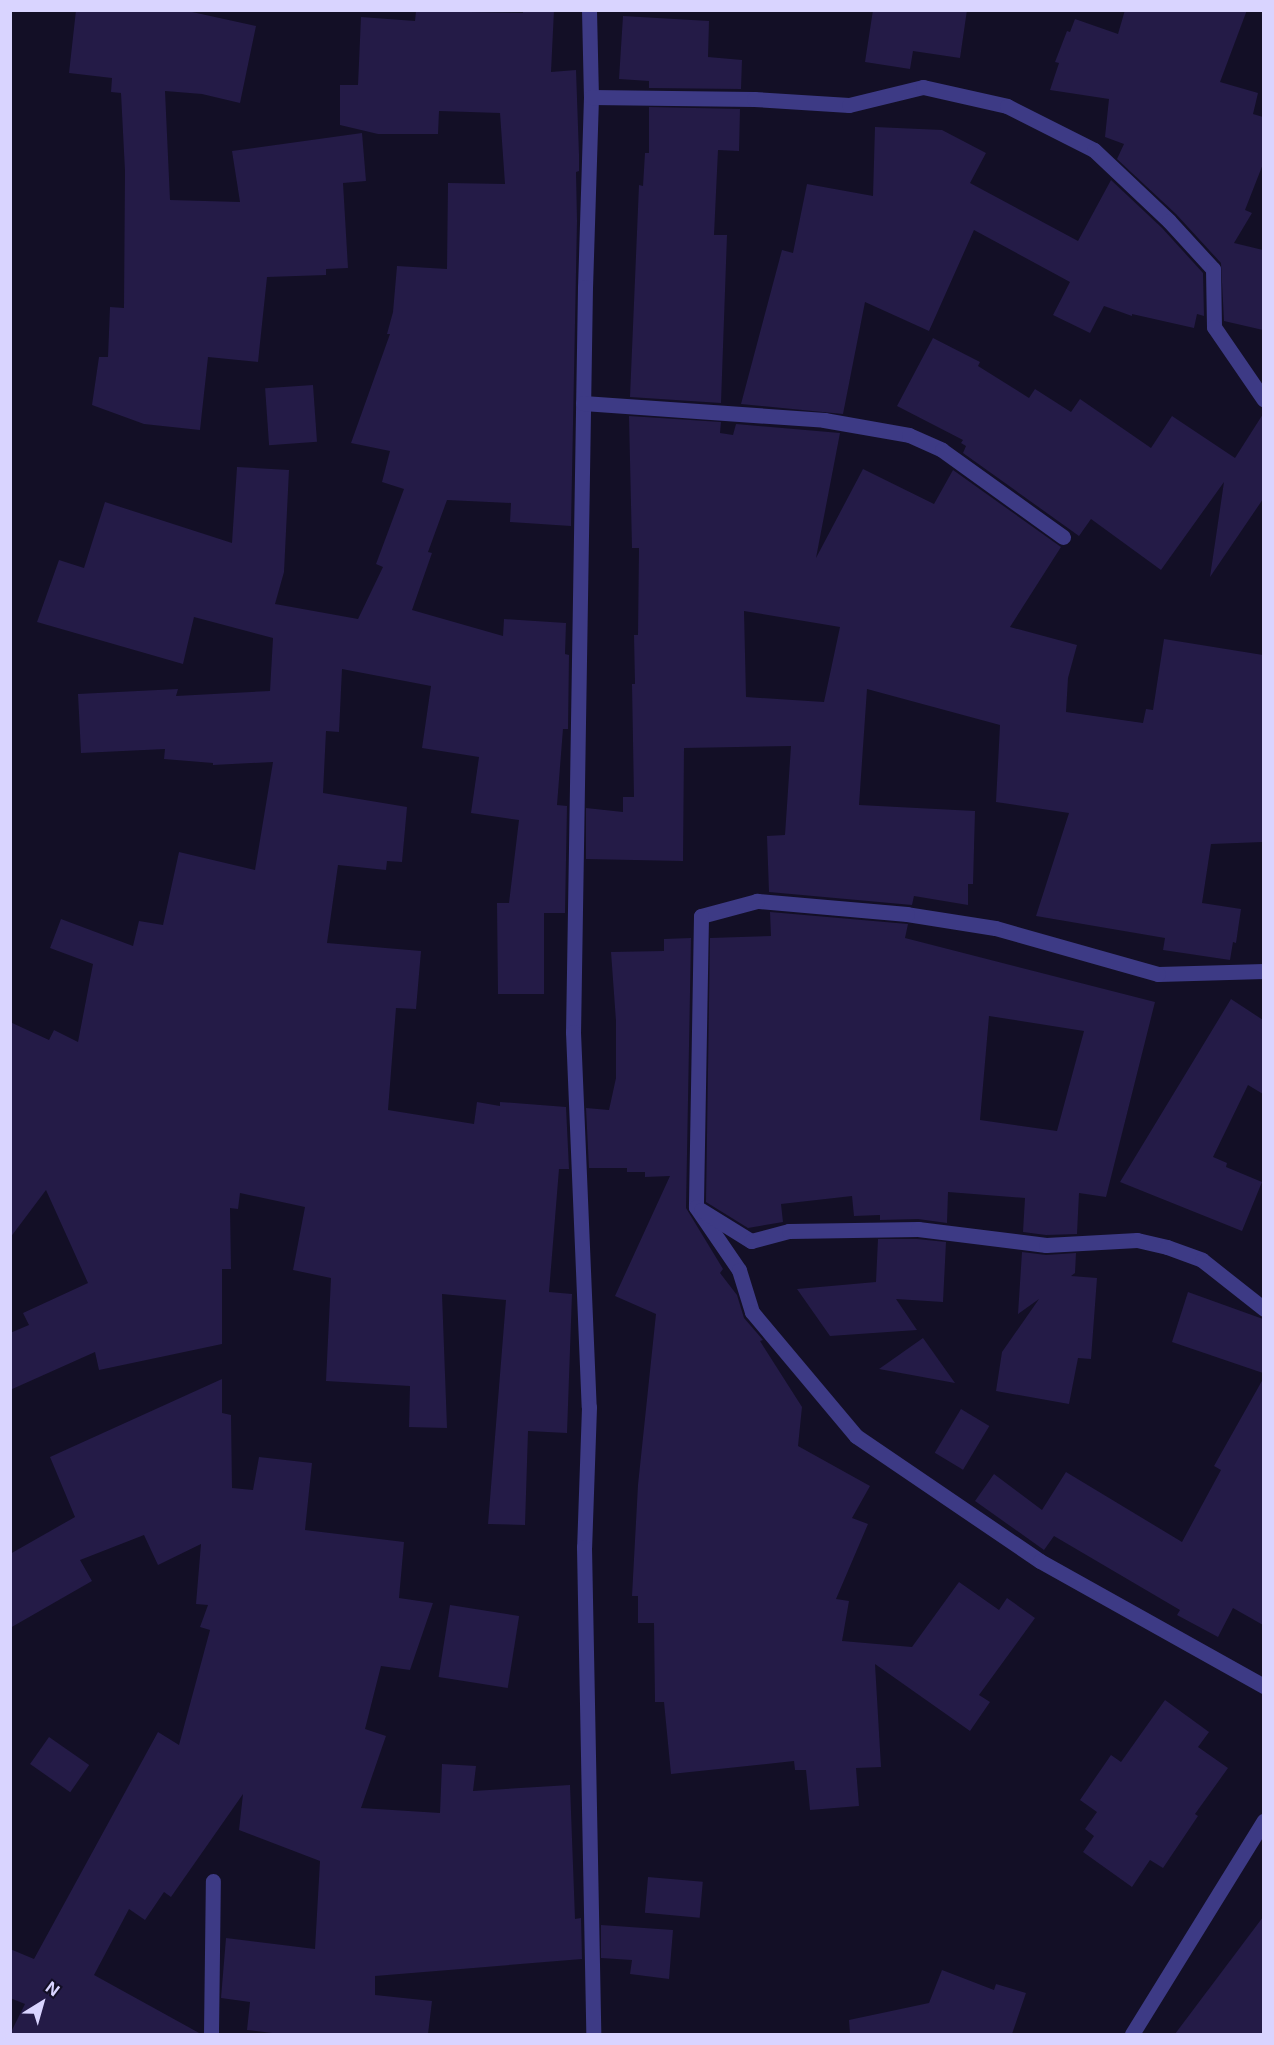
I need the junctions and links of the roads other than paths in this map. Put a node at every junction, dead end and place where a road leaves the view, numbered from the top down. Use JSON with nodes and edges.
{"nodes":[{"id":1,"x":589,"y":10,"type":"edge"},
{"id":2,"x":591,"y":97,"type":"junction"},
{"id":3,"x":1263,"y":400,"type":"edge"},
{"id":4,"x":584,"y":403,"type":"junction"},
{"id":5,"x":1064,"y":537,"type":"dead end"},
{"id":6,"x":1263,"y":971,"type":"edge"},
{"id":7,"x":696,"y":1207,"type":"junction"},
{"id":8,"x":1263,"y":1309,"type":"edge"},
{"id":9,"x":1263,"y":1686,"type":"edge"},
{"id":10,"x":1263,"y":1820,"type":"edge"},
{"id":11,"x":213,"y":1881,"type":"dead end"},
{"id":12,"x":211,"y":2034,"type":"edge"},
{"id":13,"x":593,"y":2034,"type":"edge"},
{"id":14,"x":1132,"y":2034,"type":"edge"}],
"edges":[{"from":1,"to":2,"type":"street"},
{"from":2,"to":3,"type":"street"},
{"from":2,"to":4,"type":"street"},
{"from":4,"to":5,"type":"street"},
{"from":4,"to":13,"type":"street"},
{"from":6,"to":7,"type":"street"},
{"from":7,"to":8,"type":"street"},
{"from":7,"to":9,"type":"street"},
{"from":10,"to":14,"type":"street"},
{"from":11,"to":12,"type":"street"}]}
